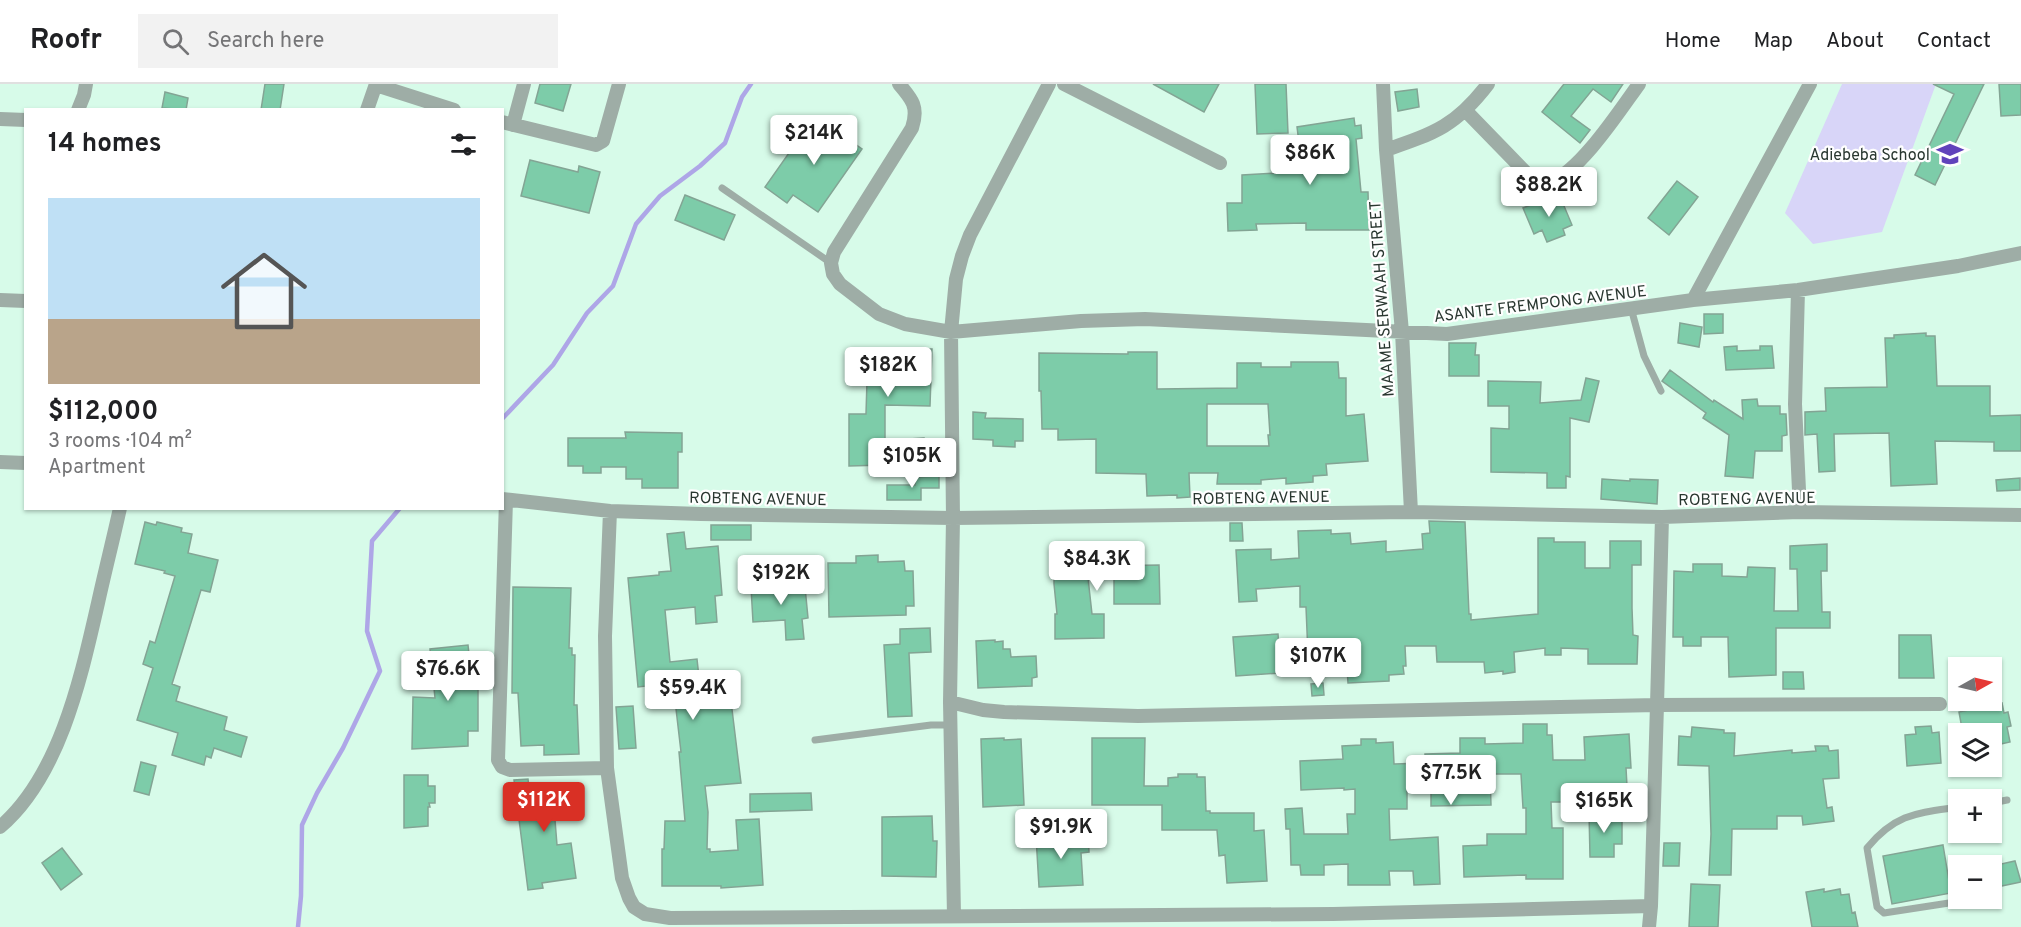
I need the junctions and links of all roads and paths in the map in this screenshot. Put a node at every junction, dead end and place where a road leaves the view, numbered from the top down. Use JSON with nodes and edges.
{"nodes":[{"id":1,"x":86,"y":84,"type":"edge"},
{"id":2,"x":524,"y":84,"type":"edge"},
{"id":3,"x":619,"y":84,"type":"edge"},
{"id":4,"x":899,"y":84,"type":"edge"},
{"id":5,"x":1049,"y":84,"type":"edge"},
{"id":6,"x":1064,"y":84,"type":"edge"},
{"id":7,"x":1383,"y":84,"type":"edge"},
{"id":8,"x":1488,"y":84,"type":"edge"},
{"id":9,"x":1639,"y":84,"type":"edge"},
{"id":10,"x":1809,"y":84,"type":"edge"},
{"id":11,"x":376,"y":85,"type":"edge"},
{"id":12,"x":79,"y":108,"type":"edge"},
{"id":13,"x":368,"y":108,"type":"edge"},
{"id":14,"x":448,"y":108,"type":"edge"},
{"id":15,"x":1465,"y":110,"type":"junction"},
{"id":16,"x":0,"y":119,"type":"edge"},
{"id":17,"x":24,"y":120,"type":"edge"},
{"id":18,"x":508,"y":124,"type":"edge"},
{"id":19,"x":1386,"y":150,"type":"junction"},
{"id":20,"x":1220,"y":163,"type":"dead end"},
{"id":21,"x":722,"y":188,"type":"dead end"},
{"id":22,"x":2021,"y":253,"type":"edge"},
{"id":23,"x":831,"y":263,"type":"junction"},
{"id":24,"x":1798,"y":290,"type":"junction"},
{"id":25,"x":0,"y":300,"type":"edge"},
{"id":26,"x":1693,"y":300,"type":"junction"},
{"id":27,"x":24,"y":301,"type":"edge"},
{"id":28,"x":1631,"y":308,"type":"junction"},
{"id":29,"x":951,"y":332,"type":"junction"},
{"id":30,"x":1402,"y":332,"type":"junction"},
{"id":31,"x":1661,"y":391,"type":"dead end"},
{"id":32,"x":0,"y":462,"type":"edge"},
{"id":33,"x":24,"y":463,"type":"edge"},
{"id":34,"x":504,"y":500,"type":"edge"},
{"id":35,"x":120,"y":510,"type":"edge"},
{"id":36,"x":504,"y":510,"type":"edge"},
{"id":37,"x":610,"y":511,"type":"junction"},
{"id":38,"x":1411,"y":512,"type":"junction"},
{"id":39,"x":1800,"y":512,"type":"junction"},
{"id":40,"x":2021,"y":515,"type":"edge"},
{"id":41,"x":1662,"y":517,"type":"junction"},
{"id":42,"x":953,"y":518,"type":"junction"},
{"id":43,"x":950,"y":702,"type":"junction"},
{"id":44,"x":1940,"y":704,"type":"dead end"},
{"id":45,"x":1657,"y":705,"type":"junction"},
{"id":46,"x":951,"y":725,"type":"junction"},
{"id":47,"x":815,"y":740,"type":"dead end"},
{"id":48,"x":607,"y":768,"type":"junction"},
{"id":49,"x":2007,"y":800,"type":"dead end"},
{"id":50,"x":2002,"y":801,"type":"edge"},
{"id":51,"x":1948,"y":809,"type":"edge"},
{"id":52,"x":0,"y":827,"type":"edge"},
{"id":53,"x":1948,"y":903,"type":"edge"},
{"id":54,"x":1651,"y":906,"type":"junction"},
{"id":55,"x":954,"y":916,"type":"junction"},
{"id":56,"x":1649,"y":927,"type":"edge"}],
"edges":[{"from":1,"to":12,"type":"street"},
{"from":2,"to":18,"type":"street"},
{"from":3,"to":18,"type":"street"},
{"from":4,"to":23,"type":"street"},
{"from":5,"to":29,"type":"street"},
{"from":6,"to":20,"type":"street"},
{"from":7,"to":19,"type":"street","name":"MAAME SERWAAH STREET"},
{"from":8,"to":15,"type":"street"},
{"from":9,"to":15,"type":"street"},
{"from":10,"to":26,"type":"street"},
{"from":11,"to":13,"type":"street"},
{"from":11,"to":14,"type":"street"},
{"from":15,"to":19,"type":"street"},
{"from":16,"to":17,"type":"street"},
{"from":19,"to":30,"type":"street","name":"MAAME SERWAAH STREET"},
{"from":21,"to":23,"type":"lane"},
{"from":22,"to":24,"type":"street","name":"ASANTE FREMPONG AVENUE"},
{"from":23,"to":29,"type":"street","name":"ASANTE FREMPONG AVENUE"},
{"from":24,"to":26,"type":"street","name":"ASANTE FREMPONG AVENUE"},
{"from":24,"to":39,"type":"street"},
{"from":25,"to":27,"type":"street"},
{"from":26,"to":28,"type":"street","name":"ASANTE FREMPONG AVENUE"},
{"from":28,"to":30,"type":"street","name":"ASANTE FREMPONG AVENUE"},
{"from":28,"to":31,"type":"lane"},
{"from":29,"to":30,"type":"street","name":"ASANTE FREMPONG AVENUE"},
{"from":29,"to":42,"type":"street"},
{"from":30,"to":38,"type":"street","name":"MAAME SERWAAH STREET"},
{"from":32,"to":33,"type":"street"},
{"from":34,"to":37,"type":"street","name":"ROBTENG AVENUE"},
{"from":35,"to":52,"type":"street"},
{"from":36,"to":48,"type":"street"},
{"from":37,"to":42,"type":"street","name":"ROBTENG AVENUE"},
{"from":37,"to":48,"type":"street"},
{"from":38,"to":41,"type":"street","name":"ROBTENG AVENUE"},
{"from":38,"to":42,"type":"street","name":"ROBTENG AVENUE"},
{"from":39,"to":40,"type":"street","name":"ROBTENG AVENUE"},
{"from":39,"to":41,"type":"street","name":"ROBTENG AVENUE"},
{"from":41,"to":45,"type":"street"},
{"from":42,"to":43,"type":"street"},
{"from":43,"to":45,"type":"street"},
{"from":43,"to":46,"type":"street"},
{"from":44,"to":45,"type":"street"},
{"from":45,"to":54,"type":"street"},
{"from":46,"to":47,"type":"lane"},
{"from":46,"to":55,"type":"street"},
{"from":48,"to":55,"type":"street"},
{"from":49,"to":50,"type":"lane"},
{"from":51,"to":53,"type":"lane"},
{"from":54,"to":55,"type":"street"},
{"from":54,"to":56,"type":"street"}]}
